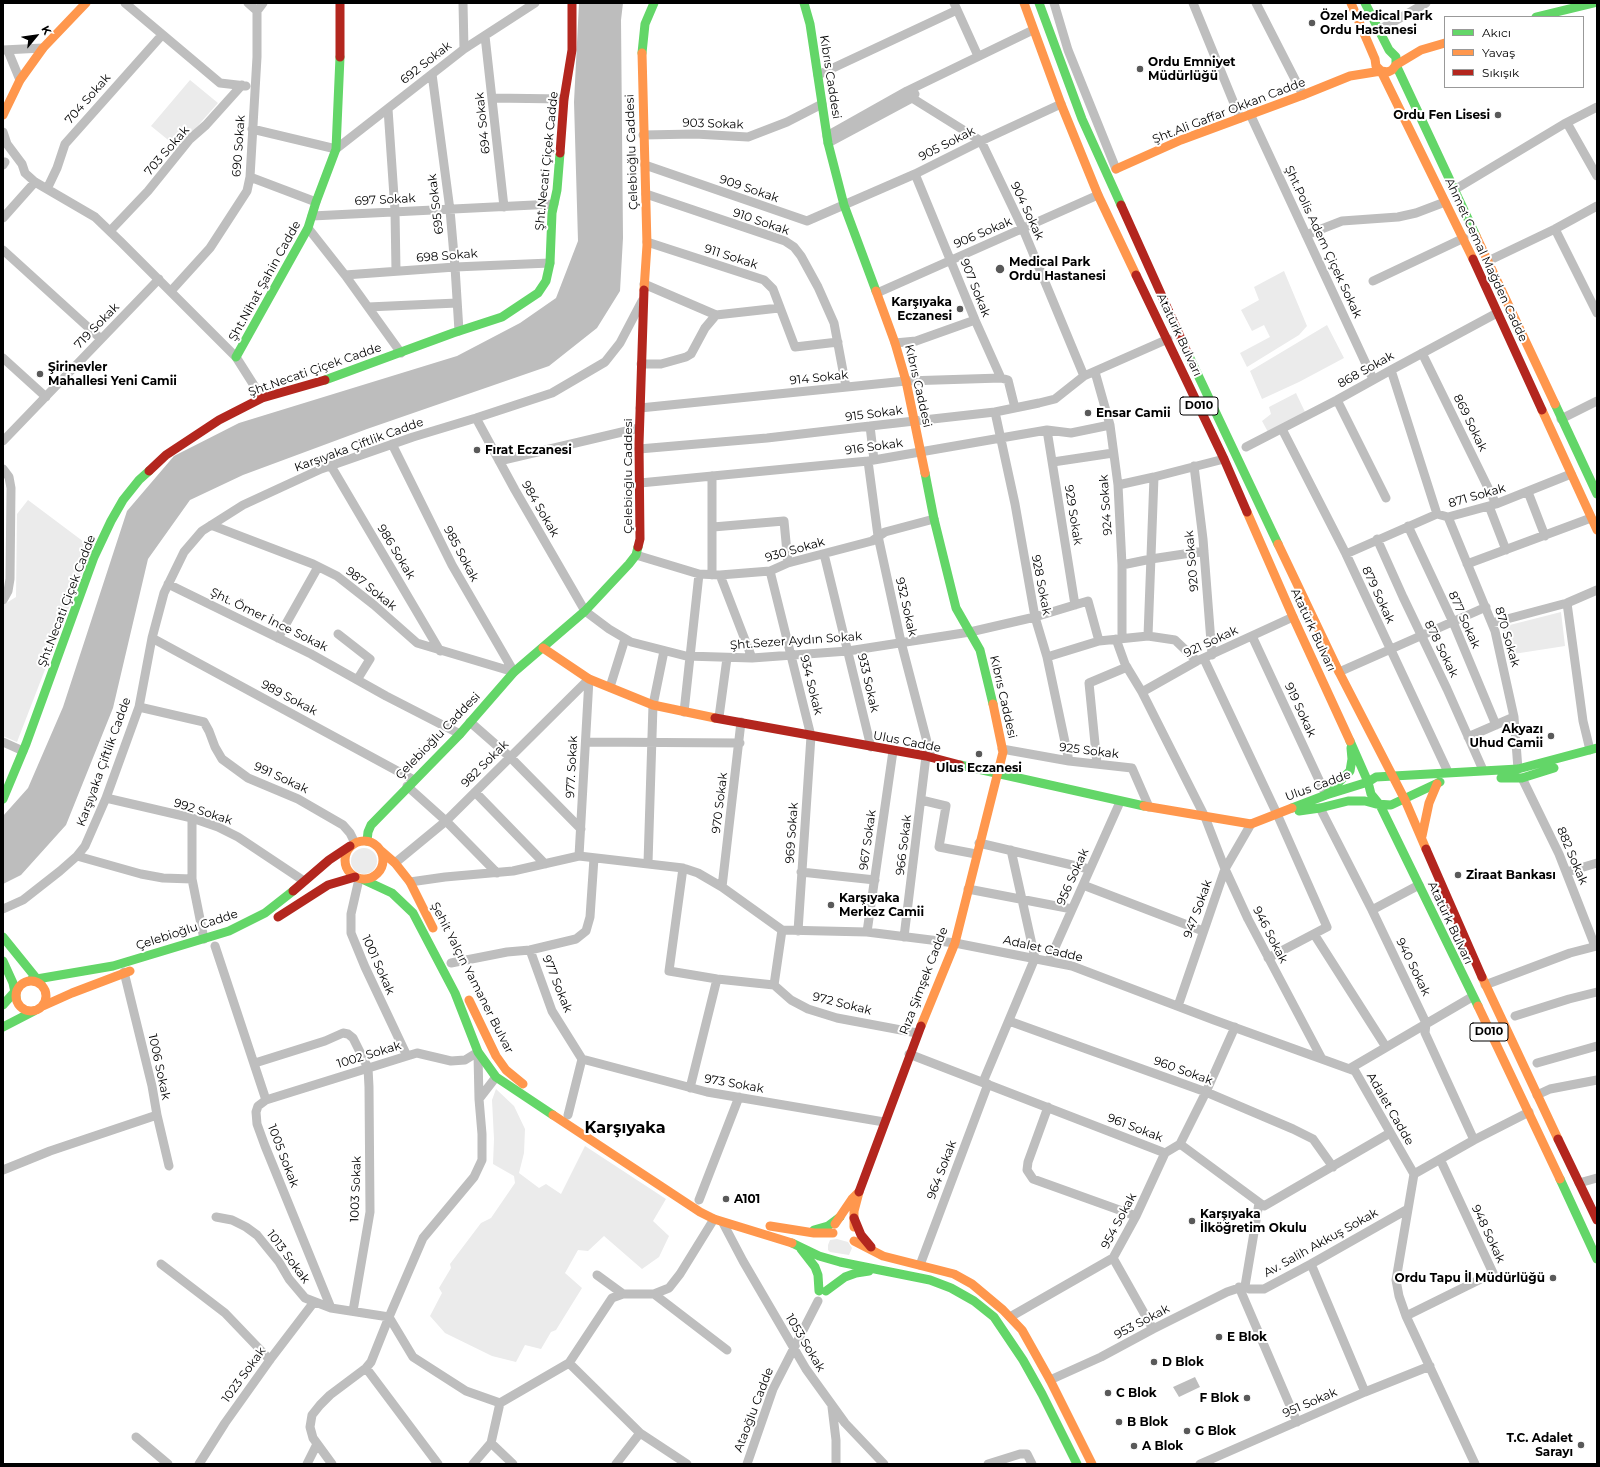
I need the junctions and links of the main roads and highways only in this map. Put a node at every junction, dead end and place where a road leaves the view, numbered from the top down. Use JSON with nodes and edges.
{"nodes":[{"id":1,"x":86,"y":3,"type":"edge"},
{"id":2,"x":340,"y":3,"type":"edge"},
{"id":3,"x":572,"y":3,"type":"edge"},
{"id":4,"x":654,"y":3,"type":"edge"},
{"id":5,"x":804,"y":3,"type":"edge"},
{"id":6,"x":1024,"y":3,"type":"edge"},
{"id":7,"x":1039,"y":3,"type":"edge"},
{"id":8,"x":1351,"y":3,"type":"edge"},
{"id":9,"x":1365,"y":3,"type":"edge"},
{"id":10,"x":1594,"y":3,"type":"edge"},
{"id":11,"x":1562,"y":7,"type":"edge"},
{"id":12,"x":1539,"y":16,"type":"edge"},
{"id":13,"x":1444,"y":43,"type":"edge"},
{"id":14,"x":1389,"y":50,"type":"junction"},
{"id":15,"x":1421,"y":50,"type":"junction"},
{"id":16,"x":1375,"y":59,"type":"junction"},
{"id":17,"x":1396,"y":65,"type":"junction"},
{"id":18,"x":1381,"y":71,"type":"junction"},
{"id":19,"x":1350,"y":76,"type":"junction"},
{"id":20,"x":3,"y":115,"type":"edge"},
{"id":21,"x":1116,"y":169,"type":"road end"},
{"id":22,"x":236,"y":357,"type":"road end"},
{"id":23,"x":1592,"y":474,"type":"edge"},
{"id":24,"x":1597,"y":494,"type":"edge"},
{"id":25,"x":1597,"y":530,"type":"edge"},
{"id":26,"x":543,"y":648,"type":"junction"},
{"id":27,"x":1349,"y":738,"type":"junction"},
{"id":28,"x":1595,"y":751,"type":"edge"},
{"id":29,"x":996,"y":774,"type":"junction"},
{"id":30,"x":1394,"y":777,"type":"junction"},
{"id":31,"x":1368,"y":782,"type":"junction"},
{"id":32,"x":1437,"y":784,"type":"junction"},
{"id":33,"x":1326,"y":795,"type":"junction"},
{"id":34,"x":3,"y":799,"type":"edge"},
{"id":35,"x":1405,"y":800,"type":"junction"},
{"id":36,"x":1380,"y":805,"type":"junction"},
{"id":37,"x":1277,"y":814,"type":"junction"},
{"id":38,"x":1422,"y":836,"type":"junction"},
{"id":39,"x":367,"y":841,"type":"junction"},
{"id":40,"x":353,"y":844,"type":"junction"},
{"id":41,"x":380,"y":850,"type":"junction"},
{"id":42,"x":359,"y":879,"type":"junction"},
{"id":43,"x":272,"y":920,"type":"dead end"},
{"id":44,"x":436,"y":933,"type":"dead end"},
{"id":45,"x":3,"y":936,"type":"edge"},
{"id":46,"x":3,"y":961,"type":"edge"},
{"id":47,"x":138,"y":969,"type":"dead end"},
{"id":48,"x":36,"y":981,"type":"junction"},
{"id":49,"x":461,"y":985,"type":"dead end"},
{"id":50,"x":16,"y":992,"type":"junction"},
{"id":51,"x":3,"y":1005,"type":"edge"},
{"id":52,"x":43,"y":1006,"type":"junction"},
{"id":53,"x":34,"y":1011,"type":"junction"},
{"id":54,"x":3,"y":1027,"type":"edge"},
{"id":55,"x":668,"y":1180,"type":"dead end"},
{"id":56,"x":859,"y":1192,"type":"junction"},
{"id":57,"x":840,"y":1217,"type":"junction"},
{"id":58,"x":854,"y":1218,"type":"junction"},
{"id":59,"x":1597,"y":1220,"type":"edge"},
{"id":60,"x":763,"y":1224,"type":"dead end"},
{"id":61,"x":799,"y":1231,"type":"junction"},
{"id":62,"x":798,"y":1246,"type":"junction"},
{"id":63,"x":841,"y":1248,"type":"junction"},
{"id":64,"x":879,"y":1254,"type":"junction"},
{"id":65,"x":1597,"y":1259,"type":"edge"},
{"id":66,"x":881,"y":1271,"type":"junction"},
{"id":67,"x":1077,"y":1464,"type":"edge"},
{"id":68,"x":1092,"y":1464,"type":"edge"}],
"edges":[{"from":1,"to":20,"type":"main road"},
{"from":2,"to":22,"type":"main road","name":"Şht.Nihat Şahin Cadde"},
{"from":3,"to":34,"type":"main road","name":"Şht.Necati Çiçek Cadde"},
{"from":4,"to":26,"type":"main road","name":"Çelebioğlu Caddesi"},
{"from":5,"to":29,"type":"main road","name":"Kıbrıs Caddesi"},
{"from":6,"to":27,"type":"main road","name":"Atatürk Bulvarı","number":"D010"},
{"from":7,"to":30,"type":"main road","name":"Atatürk Bulvarı","number":"D010"},
{"from":8,"to":16,"type":"main road","name":"Ahmet Cemal Mağden Cadde"},
{"from":9,"to":14,"type":"main road","name":"Ahmet Cemal Mağden Cadde"},
{"from":10,"to":11,"type":"main road"},
{"from":11,"to":12,"type":"main road"},
{"from":13,"to":15,"type":"main road","name":"Şht.Ali Gaffar Okkan Cadde"},
{"from":14,"to":15,"type":"main road","name":"Şht.Ali Gaffar Okkan Cadde"},
{"from":14,"to":16,"type":"main road","name":"Şht.Ali Gaffar Okkan Cadde"},
{"from":14,"to":17,"type":"main road","name":"Ahmet Cemal Mağden Cadde"},
{"from":15,"to":17,"type":"main road","name":"Şht.Ali Gaffar Okkan Cadde"},
{"from":16,"to":18,"type":"main road","name":"Ahmet Cemal Mağden Cadde"},
{"from":16,"to":19,"type":"main road","name":"Şht.Ali Gaffar Okkan Cadde"},
{"from":17,"to":18,"type":"main road","name":"Şht.Ali Gaffar Okkan Cadde"},
{"from":17,"to":23,"type":"main road","name":"Ahmet Cemal Mağden Cadde"},
{"from":18,"to":19,"type":"main road","name":"Şht.Ali Gaffar Okkan Cadde"},
{"from":18,"to":25,"type":"main road","name":"Ahmet Cemal Mağden Cadde"},
{"from":19,"to":21,"type":"main road","name":"Şht.Ali Gaffar Okkan Cadde"},
{"from":23,"to":24,"type":"main road","name":"Ahmet Cemal Mağden Cadde"},
{"from":26,"to":29,"type":"main road","name":"Ulus Cadde"},
{"from":26,"to":39,"type":"main road","name":"Çelebioğlu Caddesi"},
{"from":27,"to":31,"type":"main road","name":"Atatürk Bulvarı","number":"D010"},
{"from":27,"to":33,"type":"main road"},
{"from":28,"to":30,"type":"main road","name":"Ulus Cadde"},
{"from":28,"to":32,"type":"main road","name":"Ulus Cadde"},
{"from":29,"to":37,"type":"main road","name":"Ulus Cadde"},
{"from":29,"to":56,"type":"main road","name":"Rıza Şimşek Cadde"},
{"from":30,"to":31,"type":"main road","name":"Ulus Cadde"},
{"from":30,"to":35,"type":"main road","name":"Atatürk Bulvarı","number":"D010"},
{"from":31,"to":33,"type":"main road","name":"Ulus Cadde"},
{"from":31,"to":36,"type":"main road","name":"Atatürk Bulvarı","number":"D010"},
{"from":32,"to":35,"type":"main road","name":"Ulus Cadde"},
{"from":32,"to":38,"type":"main road"},
{"from":33,"to":37,"type":"main road","name":"Ulus Cadde"},
{"from":35,"to":36,"type":"main road","name":"Ulus Cadde"},
{"from":35,"to":38,"type":"main road","name":"Atatürk Bulvarı","number":"D010"},
{"from":36,"to":37,"type":"main road","name":"Ulus Cadde"},
{"from":36,"to":65,"type":"main road","name":"Atatürk Bulvarı","number":"D010"},
{"from":38,"to":59,"type":"main road","name":"Atatürk Bulvarı","number":"D010"},
{"from":39,"to":40,"type":"main road"},
{"from":39,"to":41,"type":"main road"},
{"from":40,"to":42,"type":"main road"},
{"from":40,"to":48,"type":"main road","name":"Çelebioğlu Cadde"},
{"from":41,"to":42,"type":"main road"},
{"from":41,"to":44,"type":"main road","name":"Şehit Yalçın Yamaner Bulvar"},
{"from":42,"to":43,"type":"main road"},
{"from":42,"to":62,"type":"main road","name":"Şehit Yalçın Yamaner Bulvar"},
{"from":45,"to":48,"type":"main road"},
{"from":46,"to":50,"type":"main road"},
{"from":47,"to":52,"type":"main road","name":"Çelebioğlu Cadde"},
{"from":48,"to":50,"type":"main road"},
{"from":48,"to":52,"type":"main road"},
{"from":49,"to":55,"type":"main road","name":"Şehit Yalçın Yamaner Bulvar"},
{"from":50,"to":51,"type":"main road"},
{"from":50,"to":53,"type":"main road"},
{"from":52,"to":53,"type":"main road"},
{"from":53,"to":54,"type":"main road"},
{"from":56,"to":57,"type":"main road","name":"Rıza Şimşek Cadde"},
{"from":56,"to":58,"type":"main road","name":"Rıza Şimşek Cadde"},
{"from":57,"to":61,"type":"main road"},
{"from":57,"to":63,"type":"main road","name":"Rıza Şimşek Cadde"},
{"from":58,"to":63,"type":"main road","name":"Rıza Şimşek Cadde"},
{"from":58,"to":64,"type":"main road"},
{"from":60,"to":61,"type":"main road","name":"Şehit Yalçın Yamaner Bulvar"},
{"from":61,"to":63,"type":"main road","name":"Şehit Yalçın Yamaner Bulvar"},
{"from":62,"to":63,"type":"main road","name":"Şehit Yalçın Yamaner Bulvar"},
{"from":62,"to":66,"type":"main road"},
{"from":63,"to":64,"type":"main road","name":"Şehit Yalçın Yamaner Bulvar"},
{"from":63,"to":66,"type":"main road","name":"Şehit Yalçın Yamaner Bulvar"},
{"from":64,"to":68,"type":"main road","name":"Şehit Yalçın Yamaner Bulvar"},
{"from":66,"to":67,"type":"main road","name":"Şehit Yalçın Yamaner Bulvar"}]}
